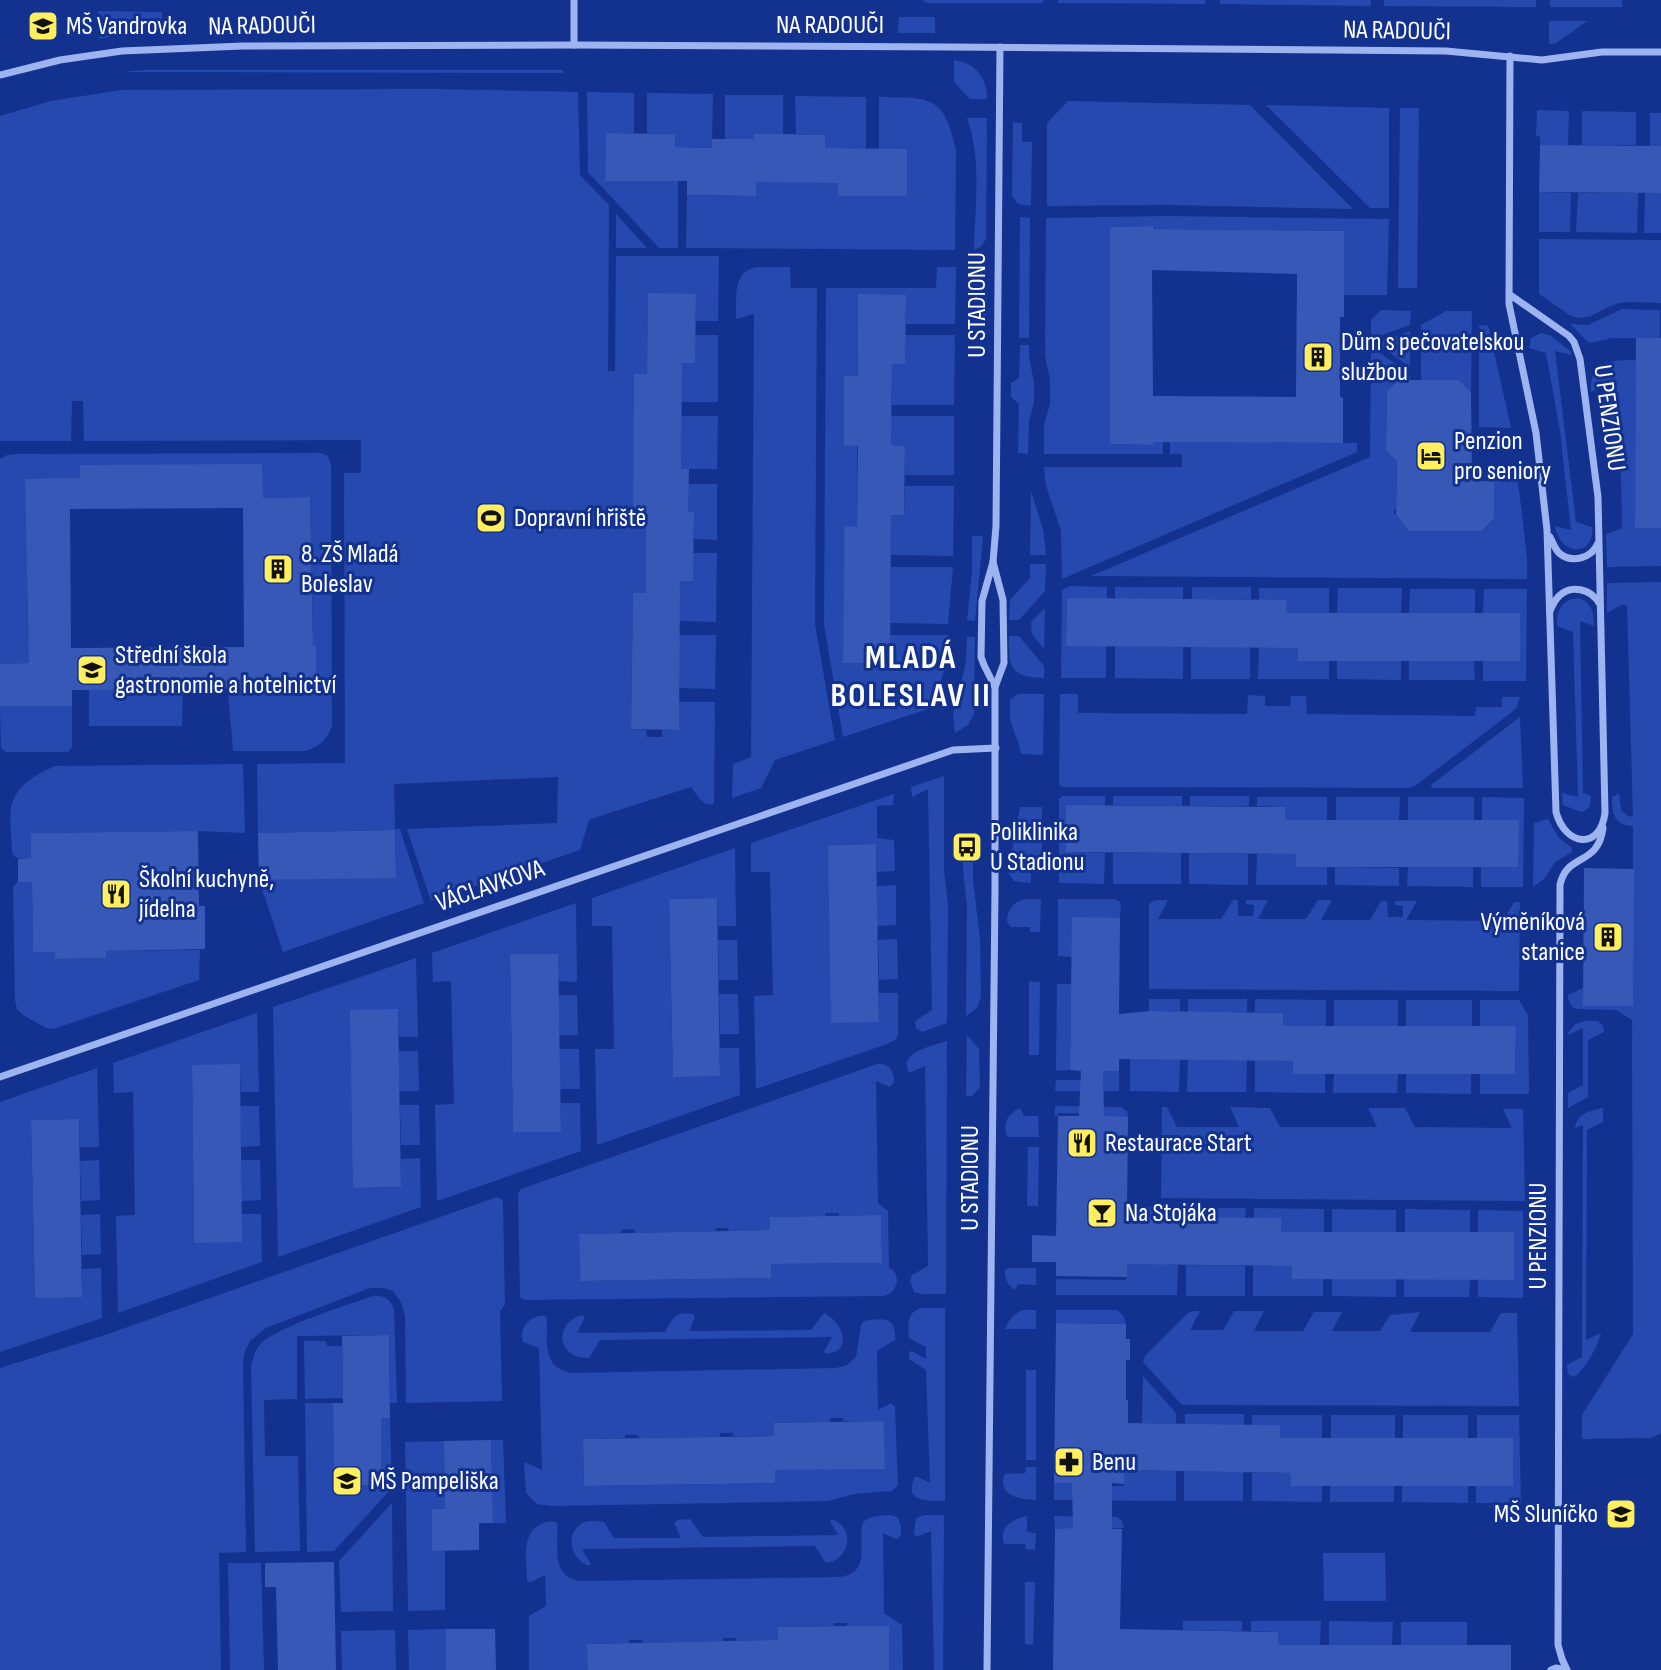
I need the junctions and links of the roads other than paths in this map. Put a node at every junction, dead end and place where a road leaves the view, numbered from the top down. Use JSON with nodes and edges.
{"nodes":[{"id":1,"x":574,"y":0,"type":"edge"},
{"id":2,"x":574,"y":45,"type":"junction"},
{"id":3,"x":1000,"y":47,"type":"junction"},
{"id":4,"x":1661,"y":52,"type":"edge"},
{"id":5,"x":1510,"y":56,"type":"junction"},
{"id":6,"x":0,"y":75,"type":"edge"},
{"id":7,"x":1509,"y":295,"type":"junction"},
{"id":8,"x":1547,"y":530,"type":"junction"},
{"id":9,"x":1600,"y":538,"type":"junction"},
{"id":10,"x":993,"y":562,"type":"junction"},
{"id":11,"x":1600,"y":607,"type":"junction"},
{"id":12,"x":1549,"y":611,"type":"junction"},
{"id":13,"x":995,"y":687,"type":"junction"},
{"id":14,"x":996,"y":748,"type":"junction"},
{"id":15,"x":1604,"y":820,"type":"junction"},
{"id":16,"x":0,"y":1077,"type":"edge"},
{"id":17,"x":988,"y":1670,"type":"edge"},
{"id":18,"x":1552,"y":1670,"type":"edge"},
{"id":19,"x":1567,"y":1670,"type":"edge"}],
"edges":[{"from":1,"to":2,"type":"street"},
{"from":2,"to":3,"type":"street","name":"NA RADOUČI"},
{"from":2,"to":6,"type":"street","name":"NA RADOUČI"},
{"from":3,"to":5,"type":"street","name":"NA RADOUČI"},
{"from":3,"to":10,"type":"street","name":"U STADIONU"},
{"from":4,"to":5,"type":"street","name":"NA RADOUČI"},
{"from":5,"to":7,"type":"street"},
{"from":7,"to":8,"type":"street"},
{"from":7,"to":9,"type":"street","name":"U PENZIONU"},
{"from":8,"to":9,"type":"street"},
{"from":8,"to":12,"type":"street"},
{"from":9,"to":11,"type":"street","name":"U PENZIONU"},
{"from":10,"to":13,"type":"street"},
{"from":10,"to":13,"type":"street"},
{"from":11,"to":12,"type":"street"},
{"from":11,"to":15,"type":"street","name":"U PENZIONU"},
{"from":12,"to":15,"type":"street"},
{"from":13,"to":14,"type":"street","name":"U STADIONU"},
{"from":14,"to":16,"type":"street","name":"VÁCLAVKOVA"},
{"from":14,"to":17,"type":"street","name":"U STADIONU"},
{"from":15,"to":19,"type":"street","name":"U PENZIONU"},
{"from":18,"to":19,"type":"street"}]}
